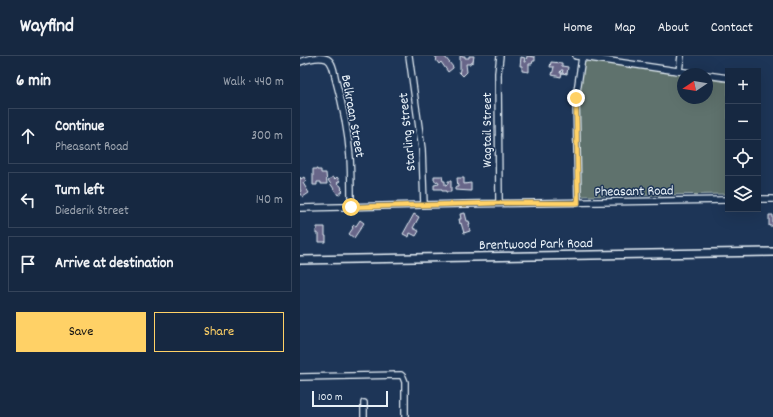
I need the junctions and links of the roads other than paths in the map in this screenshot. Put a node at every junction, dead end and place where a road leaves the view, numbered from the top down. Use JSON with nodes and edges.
{"nodes":[{"id":1,"x":409,"y":56,"type":"edge"},
{"id":2,"x":500,"y":56,"type":"edge"},
{"id":3,"x":579,"y":56,"type":"edge"},
{"id":4,"x":681,"y":56,"type":"edge"},
{"id":5,"x":300,"y":62,"type":"edge"},
{"id":6,"x":679,"y":68,"type":"edge"},
{"id":7,"x":677,"y":71,"type":"edge"},
{"id":8,"x":713,"y":76,"type":"edge"},
{"id":9,"x":725,"y":78,"type":"edge"},
{"id":10,"x":761,"y":199,"type":"edge"},
{"id":11,"x":773,"y":199,"type":"edge"},
{"id":12,"x":725,"y":200,"type":"edge"},
{"id":13,"x":499,"y":203,"type":"junction"},
{"id":14,"x":578,"y":203,"type":"junction"},
{"id":15,"x":424,"y":205,"type":"junction"},
{"id":16,"x":351,"y":207,"type":"junction"},
{"id":17,"x":300,"y":208,"type":"edge"},
{"id":18,"x":773,"y":252,"type":"edge"},
{"id":19,"x":300,"y":260,"type":"edge"},
{"id":20,"x":300,"y":377,"type":"edge"},
{"id":21,"x":364,"y":403,"type":"dead end"},
{"id":22,"x":364,"y":417,"type":"edge"},
{"id":23,"x":405,"y":417,"type":"edge"}],
"edges":[{"from":1,"to":15,"type":"street","name":"Starling Street"},
{"from":2,"to":13,"type":"street","name":"Wagtail Street"},
{"from":3,"to":7,"type":"street"},
{"from":3,"to":14,"type":"street"},
{"from":4,"to":6,"type":"street"},
{"from":5,"to":16,"type":"street","name":"Belkraan Street"},
{"from":8,"to":9,"type":"street"},
{"from":10,"to":11,"type":"street"},
{"from":12,"to":14,"type":"street","name":"Pheasant Road"},
{"from":13,"to":14,"type":"street","name":"Pheasant Road"},
{"from":13,"to":15,"type":"street","name":"Pheasant Road"},
{"from":15,"to":16,"type":"street","name":"Pheasant Road"},
{"from":16,"to":17,"type":"street","name":"Pheasant Road"},
{"from":18,"to":19,"type":"street","name":"Brentwood Park Road"},
{"from":20,"to":23,"type":"street"},
{"from":21,"to":22,"type":"street"}]}
